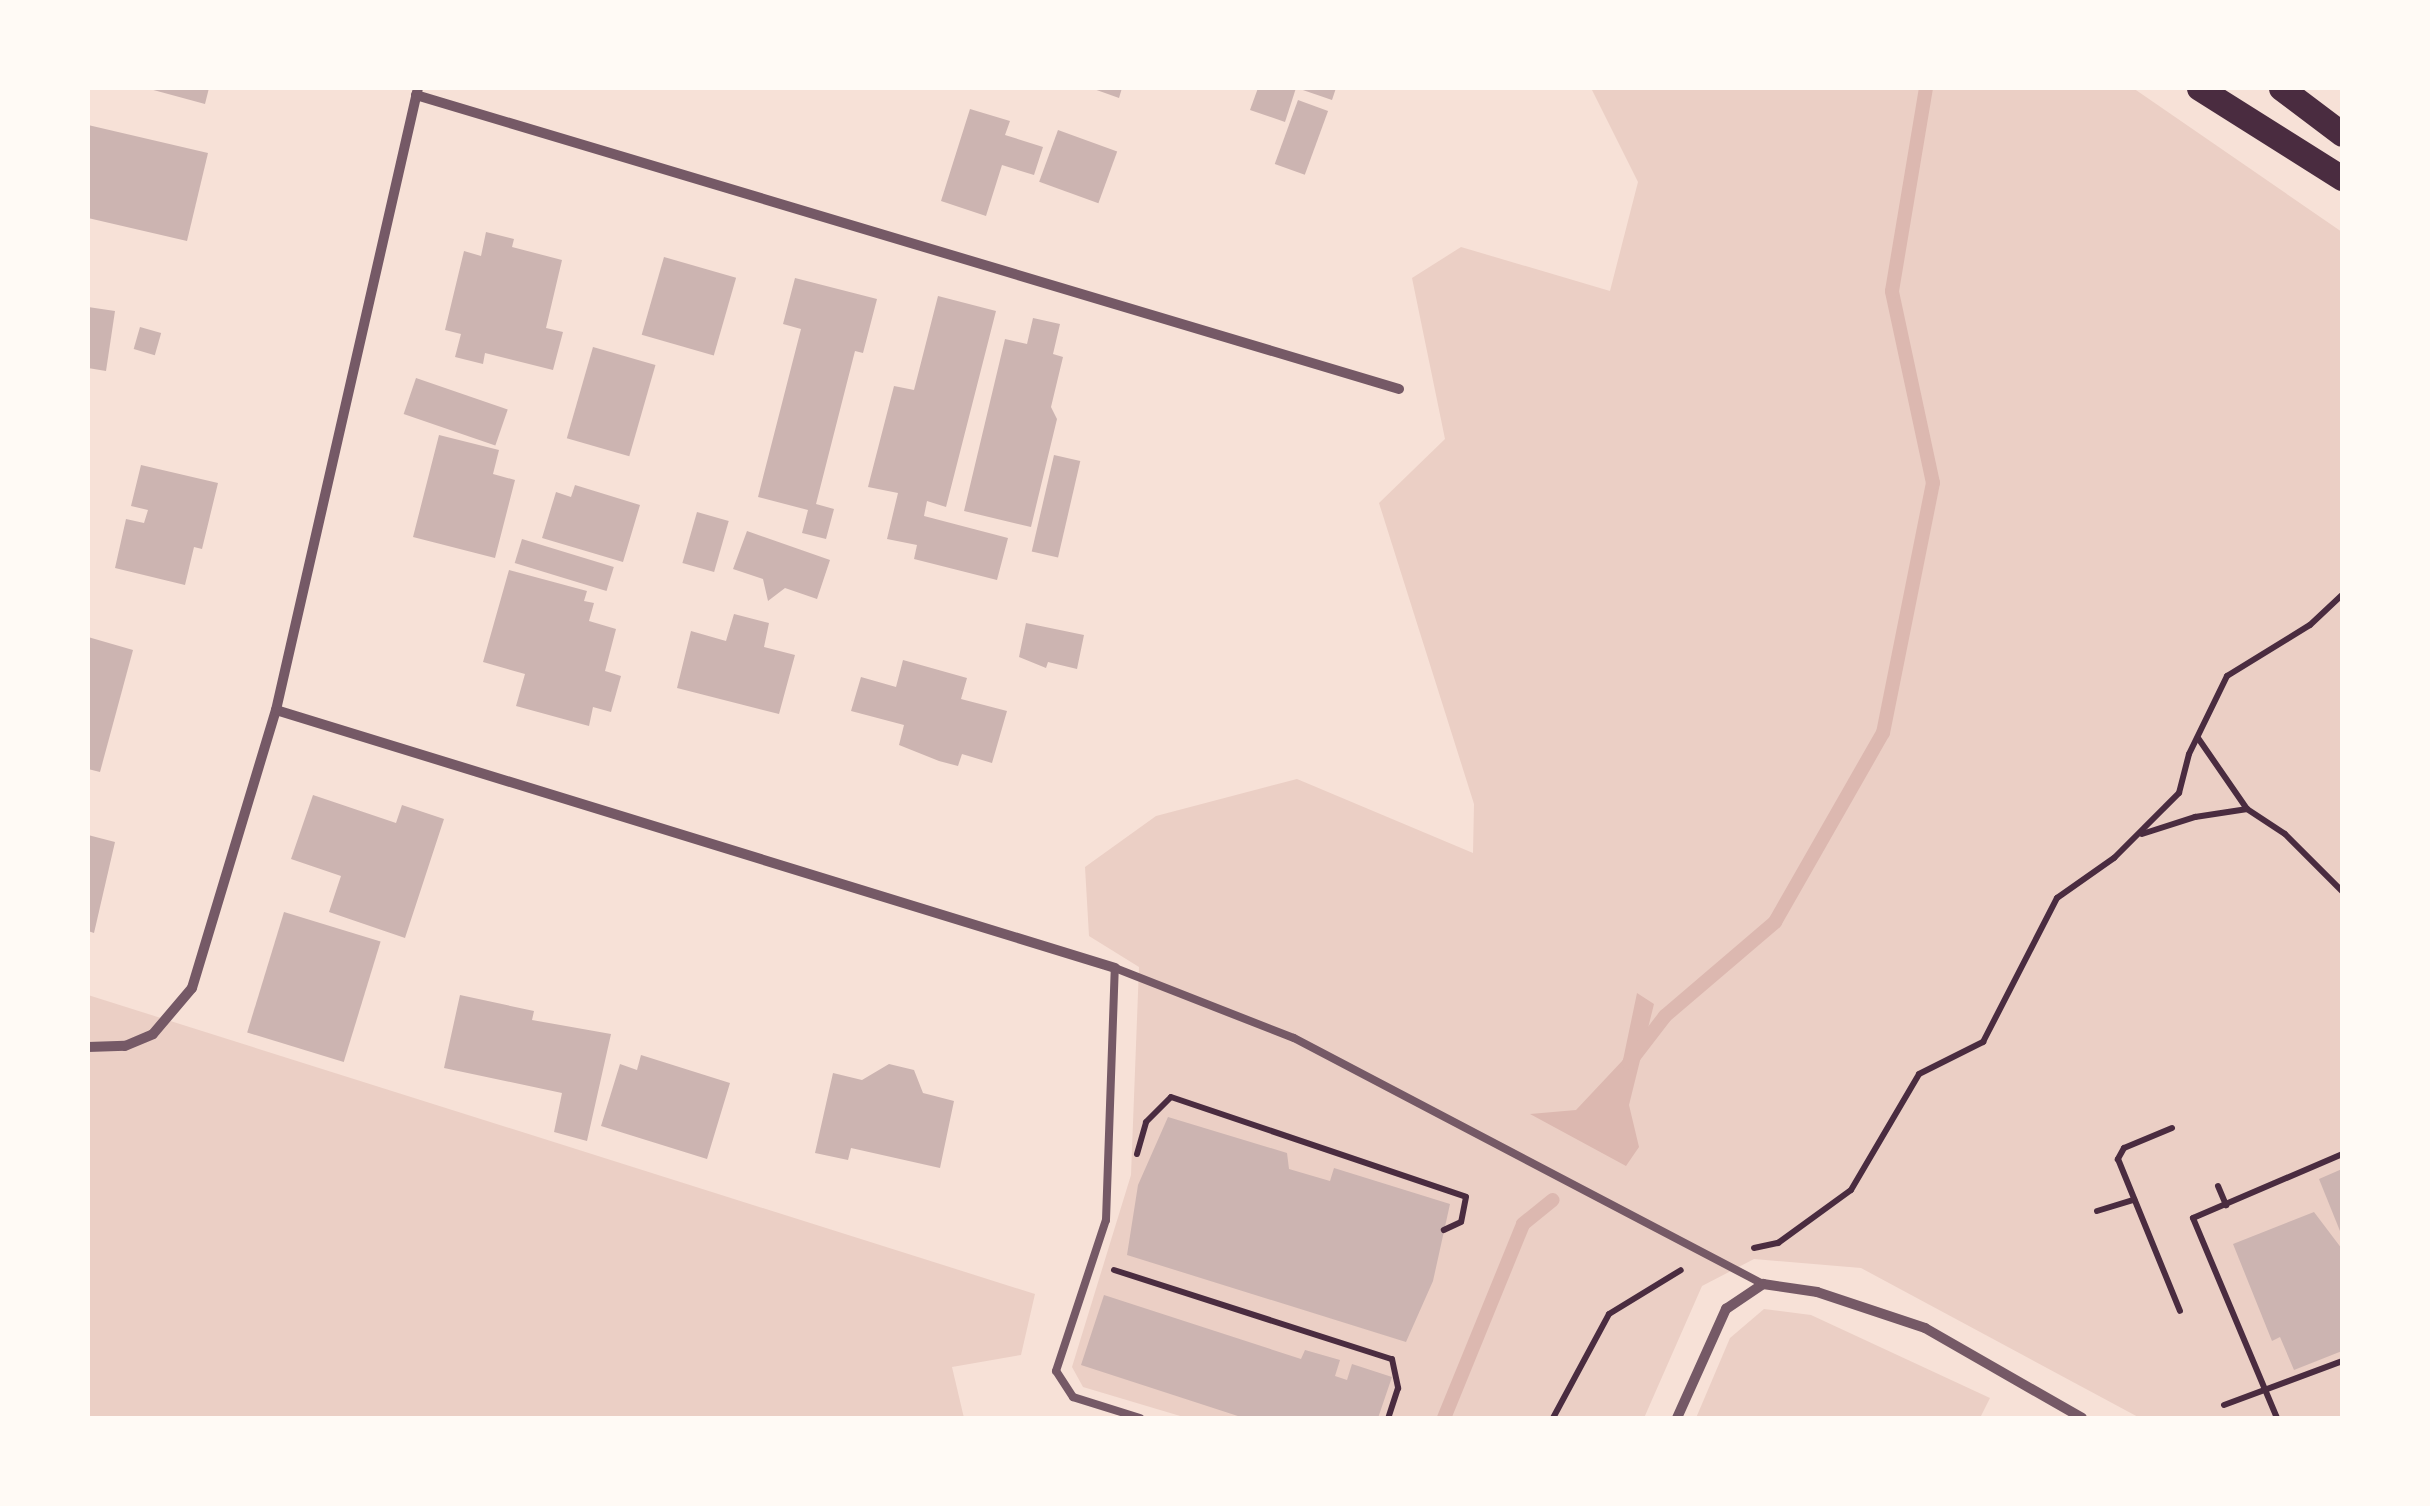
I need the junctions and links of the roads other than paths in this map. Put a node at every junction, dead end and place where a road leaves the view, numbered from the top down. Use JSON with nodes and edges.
{"nodes":[{"id":1,"x":2198,"y":88,"type":"edge"},
{"id":2,"x":2281,"y":88,"type":"edge"},
{"id":3,"x":417,"y":91,"type":"edge"},
{"id":4,"x":2342,"y":134,"type":"edge"},
{"id":5,"x":2342,"y":178,"type":"edge"},
{"id":6,"x":1399,"y":389,"type":"dead end"},
{"id":7,"x":276,"y":710,"type":"junction"},
{"id":8,"x":1116,"y":968,"type":"junction"},
{"id":9,"x":88,"y":1048,"type":"edge"},
{"id":10,"x":1762,"y":1284,"type":"junction"},
{"id":11,"x":1140,"y":1418,"type":"edge"},
{"id":12,"x":1677,"y":1418,"type":"edge"},
{"id":13,"x":2082,"y":1418,"type":"edge"}],
"edges":[{"from":1,"to":5,"type":"main road"},
{"from":2,"to":4,"type":"main road"},
{"from":3,"to":6,"type":"street"},
{"from":3,"to":7,"type":"street"},
{"from":7,"to":8,"type":"street"},
{"from":7,"to":9,"type":"street"},
{"from":8,"to":10,"type":"lane"},
{"from":8,"to":11,"type":"lane"},
{"from":10,"to":12,"type":"street"},
{"from":10,"to":13,"type":"street"}]}
